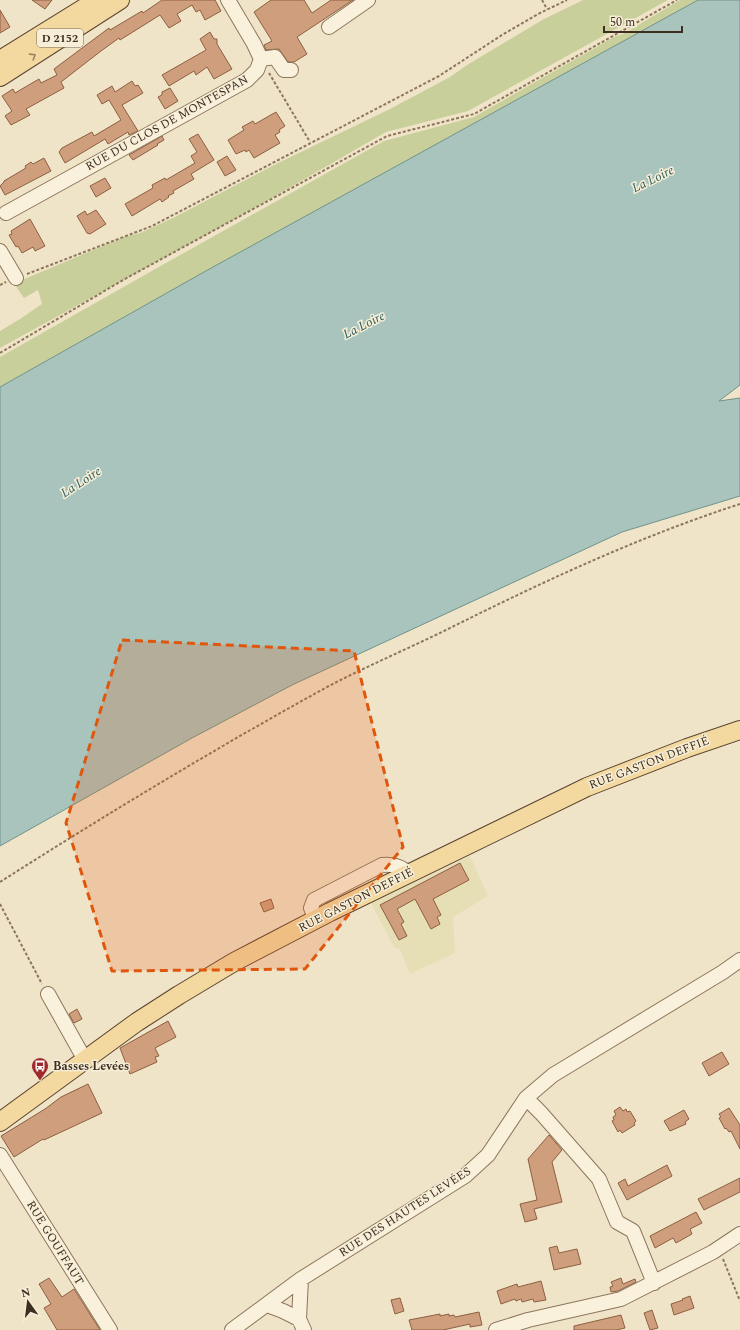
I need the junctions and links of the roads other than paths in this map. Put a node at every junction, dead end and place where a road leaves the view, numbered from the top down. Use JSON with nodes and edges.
{"nodes":[{"id":1,"x":97,"y":0,"type":"edge"},
{"id":2,"x":228,"y":0,"type":"edge"},
{"id":3,"x":368,"y":0,"type":"edge"},
{"id":4,"x":117,"y":1,"type":"edge"},
{"id":5,"x":329,"y":28,"type":"dead end"},
{"id":6,"x":261,"y":59,"type":"junction"},
{"id":7,"x":0,"y":60,"type":"edge"},
{"id":8,"x":291,"y":70,"type":"dead end"},
{"id":9,"x":0,"y":77,"type":"edge"},
{"id":10,"x":6,"y":213,"type":"dead end"},
{"id":11,"x":0,"y":251,"type":"edge"},
{"id":12,"x":16,"y":278,"type":"road end"},
{"id":13,"x":740,"y":730,"type":"edge"},
{"id":14,"x":740,"y":960,"type":"edge"},
{"id":15,"x":48,"y":994,"type":"road end"},
{"id":16,"x":85,"y":1060,"type":"junction"},
{"id":17,"x":526,"y":1098,"type":"junction"},
{"id":18,"x":0,"y":1122,"type":"edge"},
{"id":19,"x":0,"y":1155,"type":"edge"},
{"id":20,"x":740,"y":1234,"type":"edge"},
{"id":21,"x":301,"y":1280,"type":"junction"},
{"id":22,"x":654,"y":1283,"type":"junction"},
{"id":23,"x":267,"y":1305,"type":"junction"},
{"id":24,"x":301,"y":1324,"type":"edge"},
{"id":25,"x":110,"y":1330,"type":"edge"},
{"id":26,"x":232,"y":1330,"type":"edge"},
{"id":27,"x":496,"y":1330,"type":"edge"}],
"edges":[{"from":1,"to":7,"type":"main road","number":"D 2152"},
{"from":2,"to":6,"type":"street"},
{"from":3,"to":5,"type":"street"},
{"from":9,"to":4,"type":"main road","number":"D 2152","one_way":true},
{"from":6,"to":8,"type":"street"},
{"from":6,"to":10,"type":"street","name":"RUE DU CLOS DE MONTESPAN"},
{"from":11,"to":12,"type":"street"},
{"from":13,"to":16,"type":"main road","name":"RUE GASTON DEFFIÉ"},
{"from":14,"to":17,"type":"street","name":"RUE DES HAUTES LEVÉES"},
{"from":15,"to":16,"type":"street"},
{"from":16,"to":18,"type":"main road","name":"RUE GASTON DEFFIÉ"},
{"from":17,"to":21,"type":"street","name":"RUE DES HAUTES LEVÉES"},
{"from":17,"to":22,"type":"street"},
{"from":19,"to":25,"type":"street","name":"RUE GOUFFAUT"},
{"from":20,"to":22,"type":"street"},
{"from":21,"to":23,"type":"street","name":"RUE DES HAUTES LEVÉES"},
{"from":21,"to":24,"type":"street"},
{"from":22,"to":27,"type":"street"},
{"from":23,"to":24,"type":"street"},
{"from":23,"to":26,"type":"street","name":"RUE DES HAUTES LEVÉES"}]}
